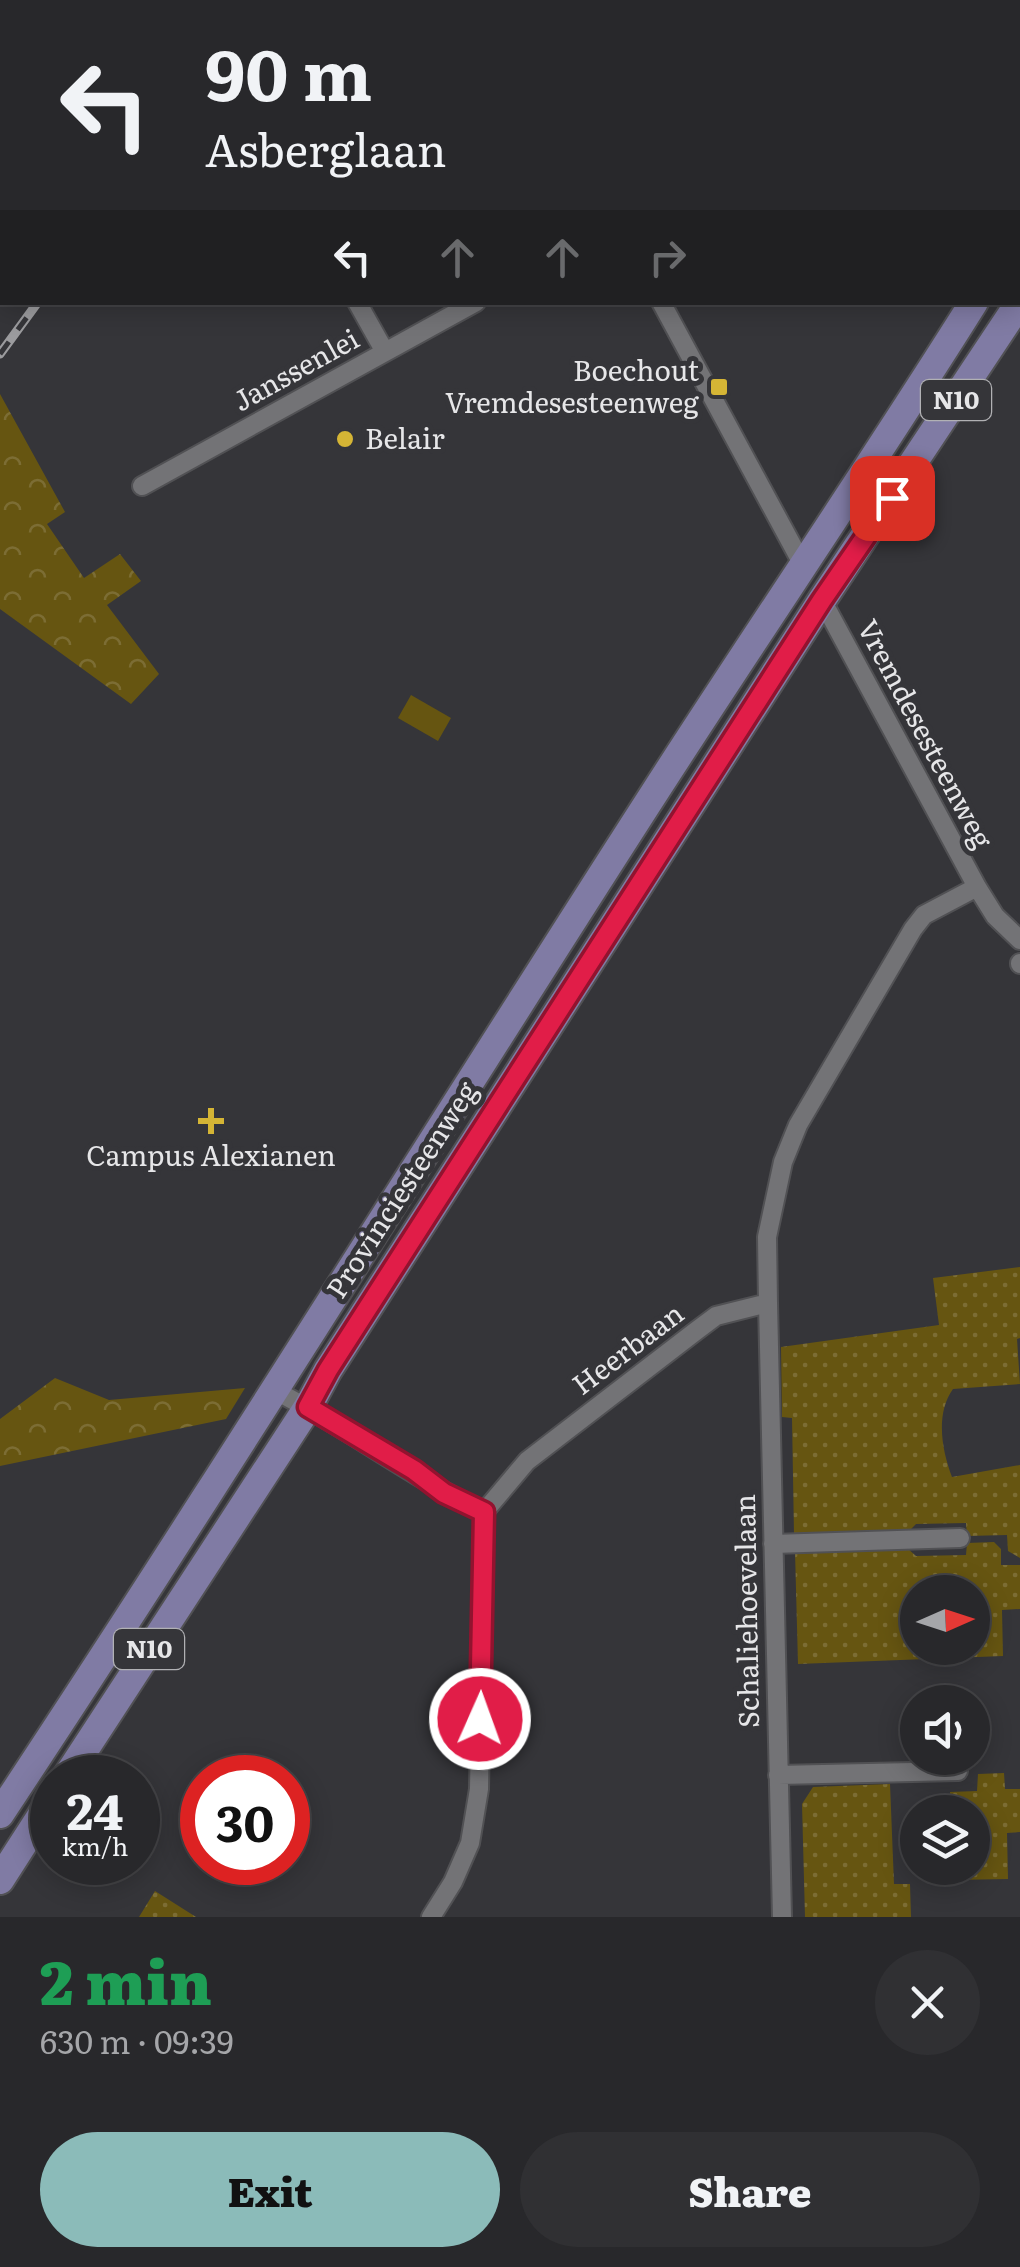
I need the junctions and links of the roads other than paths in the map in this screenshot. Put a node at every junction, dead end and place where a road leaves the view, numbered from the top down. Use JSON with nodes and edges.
{"nodes":[{"id":1,"x":359,"y":305,"type":"edge"},
{"id":2,"x":471,"y":305,"type":"edge"},
{"id":3,"x":663,"y":305,"type":"edge"},
{"id":4,"x":972,"y":305,"type":"edge"},
{"id":5,"x":1018,"y":305,"type":"edge"},
{"id":6,"x":386,"y":352,"type":"junction"},
{"id":7,"x":142,"y":486,"type":"dead end"},
{"id":8,"x":804,"y":567,"type":"junction"},
{"id":9,"x":822,"y":600,"type":"junction"},
{"id":10,"x":977,"y":887,"type":"junction"},
{"id":11,"x":1020,"y":940,"type":"edge"},
{"id":12,"x":768,"y":1304,"type":"junction"},
{"id":13,"x":272,"y":1389,"type":"junction"},
{"id":14,"x":308,"y":1407,"type":"junction"},
{"id":15,"x":484,"y":1512,"type":"junction"},
{"id":16,"x":960,"y":1538,"type":"dead end"},
{"id":17,"x":773,"y":1544,"type":"junction"},
{"id":18,"x":81,"y":1755,"type":"edge"},
{"id":19,"x":900,"y":1772,"type":"edge"},
{"id":20,"x":778,"y":1775,"type":"junction"},
{"id":21,"x":0,"y":1814,"type":"edge"},
{"id":22,"x":30,"y":1833,"type":"edge"},
{"id":23,"x":0,"y":1880,"type":"edge"},
{"id":24,"x":431,"y":1917,"type":"edge"},
{"id":25,"x":782,"y":1917,"type":"edge"}],
"edges":[{"from":1,"to":6,"type":"street"},
{"from":2,"to":6,"type":"street","name":"Janssenlei"},
{"from":3,"to":8,"type":"street"},
{"from":4,"to":8,"type":"main road","name":"Provinciesteenweg","number":"N10"},
{"from":5,"to":9,"type":"main road","name":"Provinciesteenweg","number":"N10"},
{"from":6,"to":7,"type":"street","name":"Janssenlei"},
{"from":8,"to":9,"type":"main road"},
{"from":8,"to":13,"type":"main road","name":"Provinciesteenweg","number":"N10"},
{"from":9,"to":10,"type":"street","name":"Vremdesesteenweg"},
{"from":9,"to":14,"type":"main road","name":"Provinciesteenweg","number":"N10"},
{"from":10,"to":11,"type":"street","name":"Vremdesesteenweg"},
{"from":10,"to":12,"type":"street"},
{"from":12,"to":15,"type":"street","name":"Heerbaan"},
{"from":12,"to":17,"type":"street","name":"Schaliehoevelaan"},
{"from":13,"to":14,"type":"street"},
{"from":13,"to":21,"type":"main road","name":"Provinciesteenweg","number":"N10"},
{"from":14,"to":15,"type":"street"},
{"from":14,"to":18,"type":"main road","name":"Provinciesteenweg","number":"N10"},
{"from":15,"to":24,"type":"street"},
{"from":16,"to":17,"type":"street"},
{"from":17,"to":20,"type":"street","name":"Schaliehoevelaan"},
{"from":19,"to":20,"type":"street"},
{"from":20,"to":25,"type":"street","name":"Schaliehoevelaan"},
{"from":22,"to":23,"type":"main road"}]}
